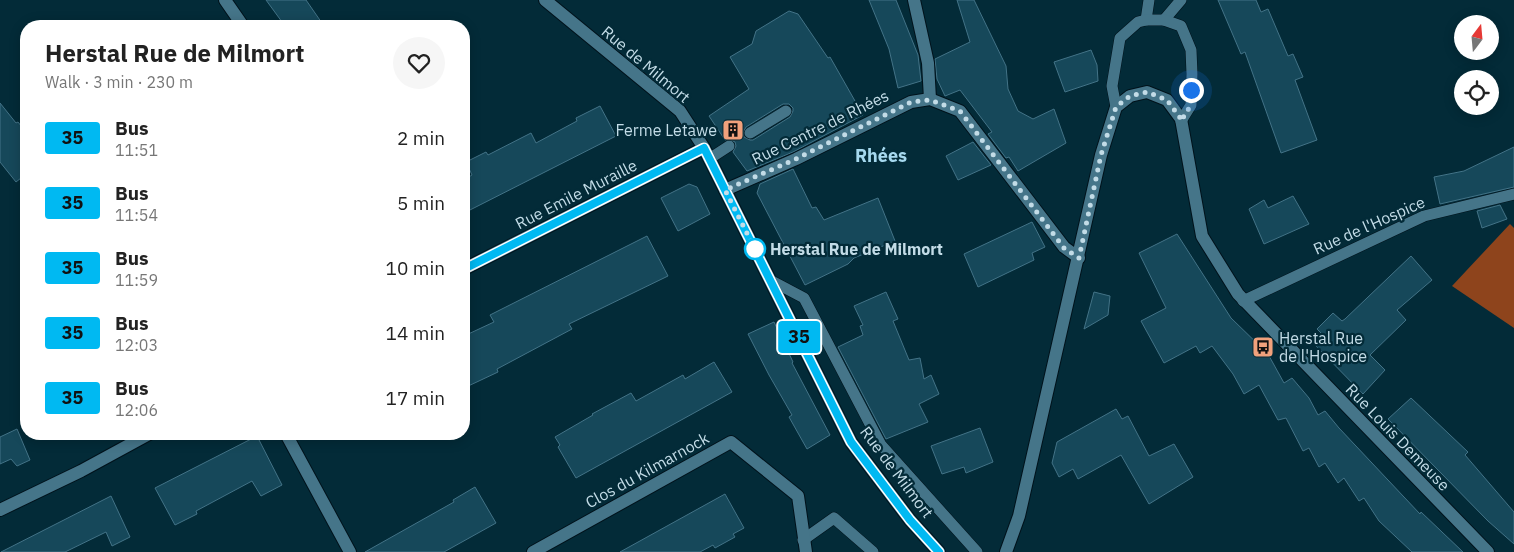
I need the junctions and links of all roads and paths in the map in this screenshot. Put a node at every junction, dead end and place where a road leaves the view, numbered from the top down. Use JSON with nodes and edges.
{"nodes":[{"id":1,"x":225,"y":0,"type":"edge"},
{"id":2,"x":545,"y":0,"type":"edge"},
{"id":3,"x":914,"y":0,"type":"edge"},
{"id":4,"x":1150,"y":0,"type":"edge"},
{"id":5,"x":1181,"y":0,"type":"edge"},
{"id":6,"x":239,"y":20,"type":"edge"},
{"id":7,"x":1146,"y":20,"type":"junction"},
{"id":8,"x":1164,"y":20,"type":"junction"},
{"id":9,"x":930,"y":100,"type":"junction"},
{"id":10,"x":1116,"y":107,"type":"junction"},
{"id":11,"x":786,"y":112,"type":"dead end"},
{"id":12,"x":1181,"y":121,"type":"junction"},
{"id":13,"x":750,"y":133,"type":"dead end"},
{"id":14,"x":729,"y":146,"type":"dead end"},
{"id":15,"x":707,"y":154,"type":"junction"},
{"id":16,"x":725,"y":190,"type":"junction"},
{"id":17,"x":1514,"y":194,"type":"edge"},
{"id":18,"x":1079,"y":258,"type":"junction"},
{"id":19,"x":470,"y":266,"type":"edge"},
{"id":20,"x":770,"y":280,"type":"junction"},
{"id":21,"x":1243,"y":301,"type":"junction"},
{"id":22,"x":137,"y":440,"type":"edge"},
{"id":23,"x":289,"y":440,"type":"edge"},
{"id":24,"x":0,"y":510,"type":"edge"},
{"id":25,"x":805,"y":546,"type":"edge"},
{"id":26,"x":350,"y":552,"type":"edge"},
{"id":27,"x":533,"y":552,"type":"edge"},
{"id":28,"x":873,"y":552,"type":"edge"},
{"id":29,"x":940,"y":552,"type":"edge"},
{"id":30,"x":977,"y":552,"type":"edge"},
{"id":31,"x":1006,"y":552,"type":"edge"},
{"id":32,"x":1488,"y":552,"type":"edge"}],
"edges":[{"from":1,"to":6,"type":"street"},
{"from":2,"to":15,"type":"street","name":"Rue de Milmort"},
{"from":3,"to":9,"type":"street"},
{"from":4,"to":7,"type":"lane"},
{"from":5,"to":8,"type":"lane"},
{"from":7,"to":8,"type":"lane"},
{"from":7,"to":10,"type":"lane"},
{"from":8,"to":12,"type":"lane"},
{"from":9,"to":16,"type":"street","name":"Rue Centre de Rhées"},
{"from":9,"to":18,"type":"street"},
{"from":10,"to":12,"type":"street"},
{"from":10,"to":18,"type":"street"},
{"from":11,"to":13,"type":"lane"},
{"from":12,"to":21,"type":"street"},
{"from":14,"to":15,"type":"lane"},
{"from":15,"to":16,"type":"street","name":"Rue de Milmort"},
{"from":15,"to":19,"type":"street","name":"Rue Emile Muraille"},
{"from":16,"to":20,"type":"street","name":"Rue de Milmort"},
{"from":17,"to":21,"type":"lane","name":"Rue de l'Hospice"},
{"from":18,"to":31,"type":"street"},
{"from":20,"to":29,"type":"street","name":"Rue de Milmort"},
{"from":20,"to":30,"type":"lane"},
{"from":21,"to":32,"type":"street","name":"Rue Louis Demeuse"},
{"from":22,"to":24,"type":"street"},
{"from":23,"to":26,"type":"street"},
{"from":25,"to":27,"type":"street","name":"Clos du Kilmarnock"},
{"from":25,"to":28,"type":"lane"}]}
